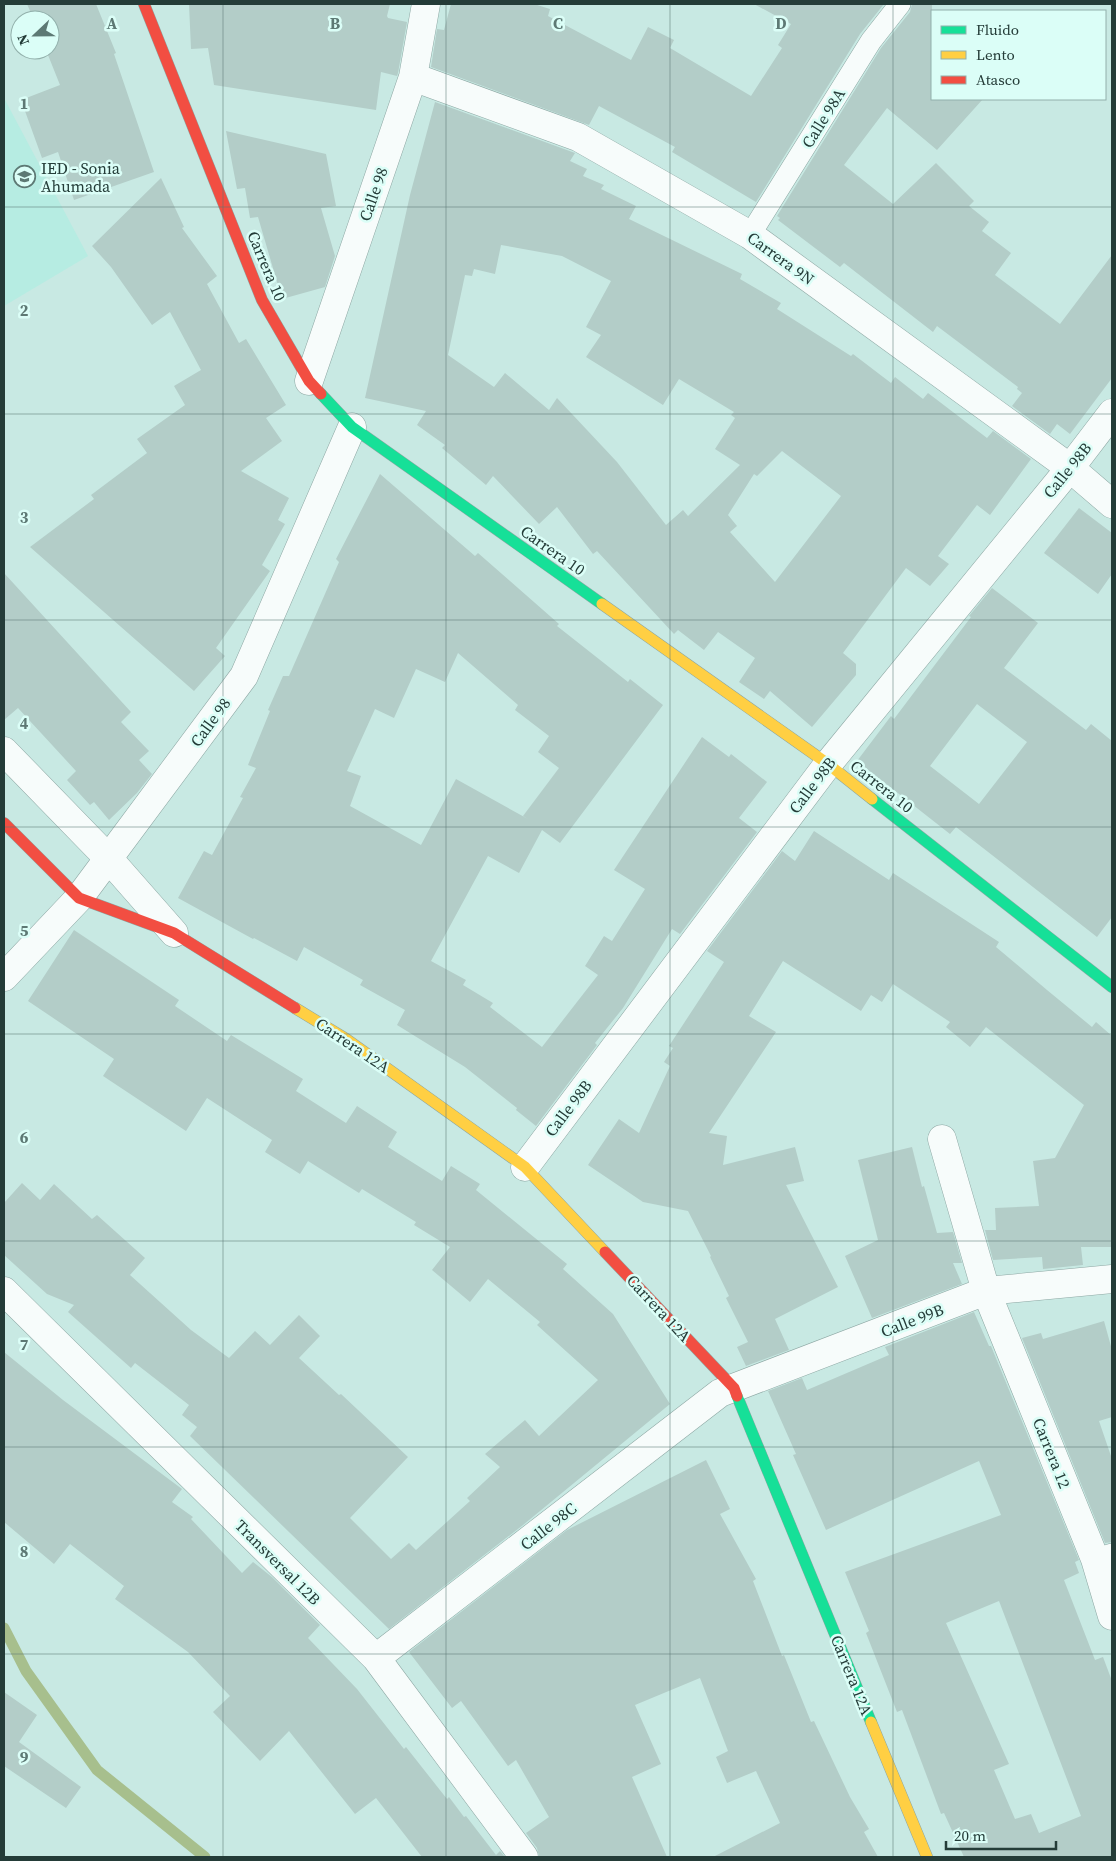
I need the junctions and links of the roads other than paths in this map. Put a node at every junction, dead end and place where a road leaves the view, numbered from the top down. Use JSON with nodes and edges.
{"nodes":[{"id":1,"x":144,"y":4,"type":"edge"},
{"id":2,"x":426,"y":4,"type":"edge"},
{"id":3,"x":900,"y":4,"type":"edge"},
{"id":4,"x":413,"y":77,"type":"junction"},
{"id":5,"x":750,"y":235,"type":"junction"},
{"id":6,"x":309,"y":381,"type":"junction"},
{"id":7,"x":1112,"y":413,"type":"edge"},
{"id":8,"x":352,"y":427,"type":"junction"},
{"id":9,"x":1070,"y":468,"type":"junction"},
{"id":10,"x":1112,"y":504,"type":"edge"},
{"id":11,"x":4,"y":751,"type":"edge"},
{"id":12,"x":828,"y":764,"type":"junction"},
{"id":13,"x":4,"y":823,"type":"edge"},
{"id":14,"x":109,"y":859,"type":"junction"},
{"id":15,"x":79,"y":898,"type":"junction"},
{"id":16,"x":174,"y":933,"type":"junction"},
{"id":17,"x":4,"y":977,"type":"edge"},
{"id":18,"x":1112,"y":987,"type":"edge"},
{"id":19,"x":942,"y":1138,"type":"dead end"},
{"id":20,"x":525,"y":1166,"type":"junction"},
{"id":21,"x":1112,"y":1279,"type":"edge"},
{"id":22,"x":4,"y":1291,"type":"edge"},
{"id":23,"x":986,"y":1291,"type":"junction"},
{"id":24,"x":727,"y":1391,"type":"junction"},
{"id":25,"x":1104,"y":1557,"type":"edge"},
{"id":26,"x":1112,"y":1616,"type":"edge"},
{"id":27,"x":376,"y":1658,"type":"junction"},
{"id":28,"x":524,"y":1857,"type":"edge"},
{"id":29,"x":927,"y":1857,"type":"edge"}],
"edges":[{"from":1,"to":6,"type":"street","name":"Carrera 10"},
{"from":2,"to":4,"type":"street","name":"Calle 98"},
{"from":3,"to":5,"type":"lane","name":"Calle 98A"},
{"from":4,"to":5,"type":"street","name":"Carrera 9N"},
{"from":4,"to":6,"type":"street","name":"Calle 98"},
{"from":5,"to":9,"type":"street","name":"Carrera 9N"},
{"from":6,"to":8,"type":"street","name":"Carrera 10"},
{"from":7,"to":9,"type":"street","name":"Calle 98B"},
{"from":8,"to":12,"type":"street","name":"Carrera 10"},
{"from":8,"to":14,"type":"street","name":"Calle 98"},
{"from":9,"to":10,"type":"street","name":"Carrera 9N"},
{"from":9,"to":12,"type":"street","name":"Calle 98B"},
{"from":11,"to":14,"type":"street","name":"Carrera 12A"},
{"from":12,"to":18,"type":"street","name":"Carrera 10"},
{"from":12,"to":20,"type":"street","name":"Calle 98B"},
{"from":13,"to":15,"type":"street","name":"Carrera 12A"},
{"from":14,"to":15,"type":"street","name":"Calle 98"},
{"from":14,"to":16,"type":"street","name":"Carrera 12A"},
{"from":15,"to":16,"type":"street","name":"Carrera 12A"},
{"from":15,"to":17,"type":"street","name":"Calle 98"},
{"from":16,"to":20,"type":"street","name":"Carrera 12A"},
{"from":19,"to":23,"type":"street","name":"Carrera 12"},
{"from":20,"to":24,"type":"street","name":"Carrera 12A"},
{"from":21,"to":23,"type":"street","name":"Calle 99B"},
{"from":22,"to":27,"type":"street","name":"Transversal 12B"},
{"from":23,"to":24,"type":"street","name":"Calle 99B"},
{"from":23,"to":25,"type":"street","name":"Carrera 12"},
{"from":24,"to":27,"type":"street","name":"Calle 98C"},
{"from":24,"to":29,"type":"street","name":"Carrera 12A"},
{"from":25,"to":26,"type":"street","name":"Carrera 12"},
{"from":27,"to":28,"type":"street","name":"Transversal 12B"}]}
